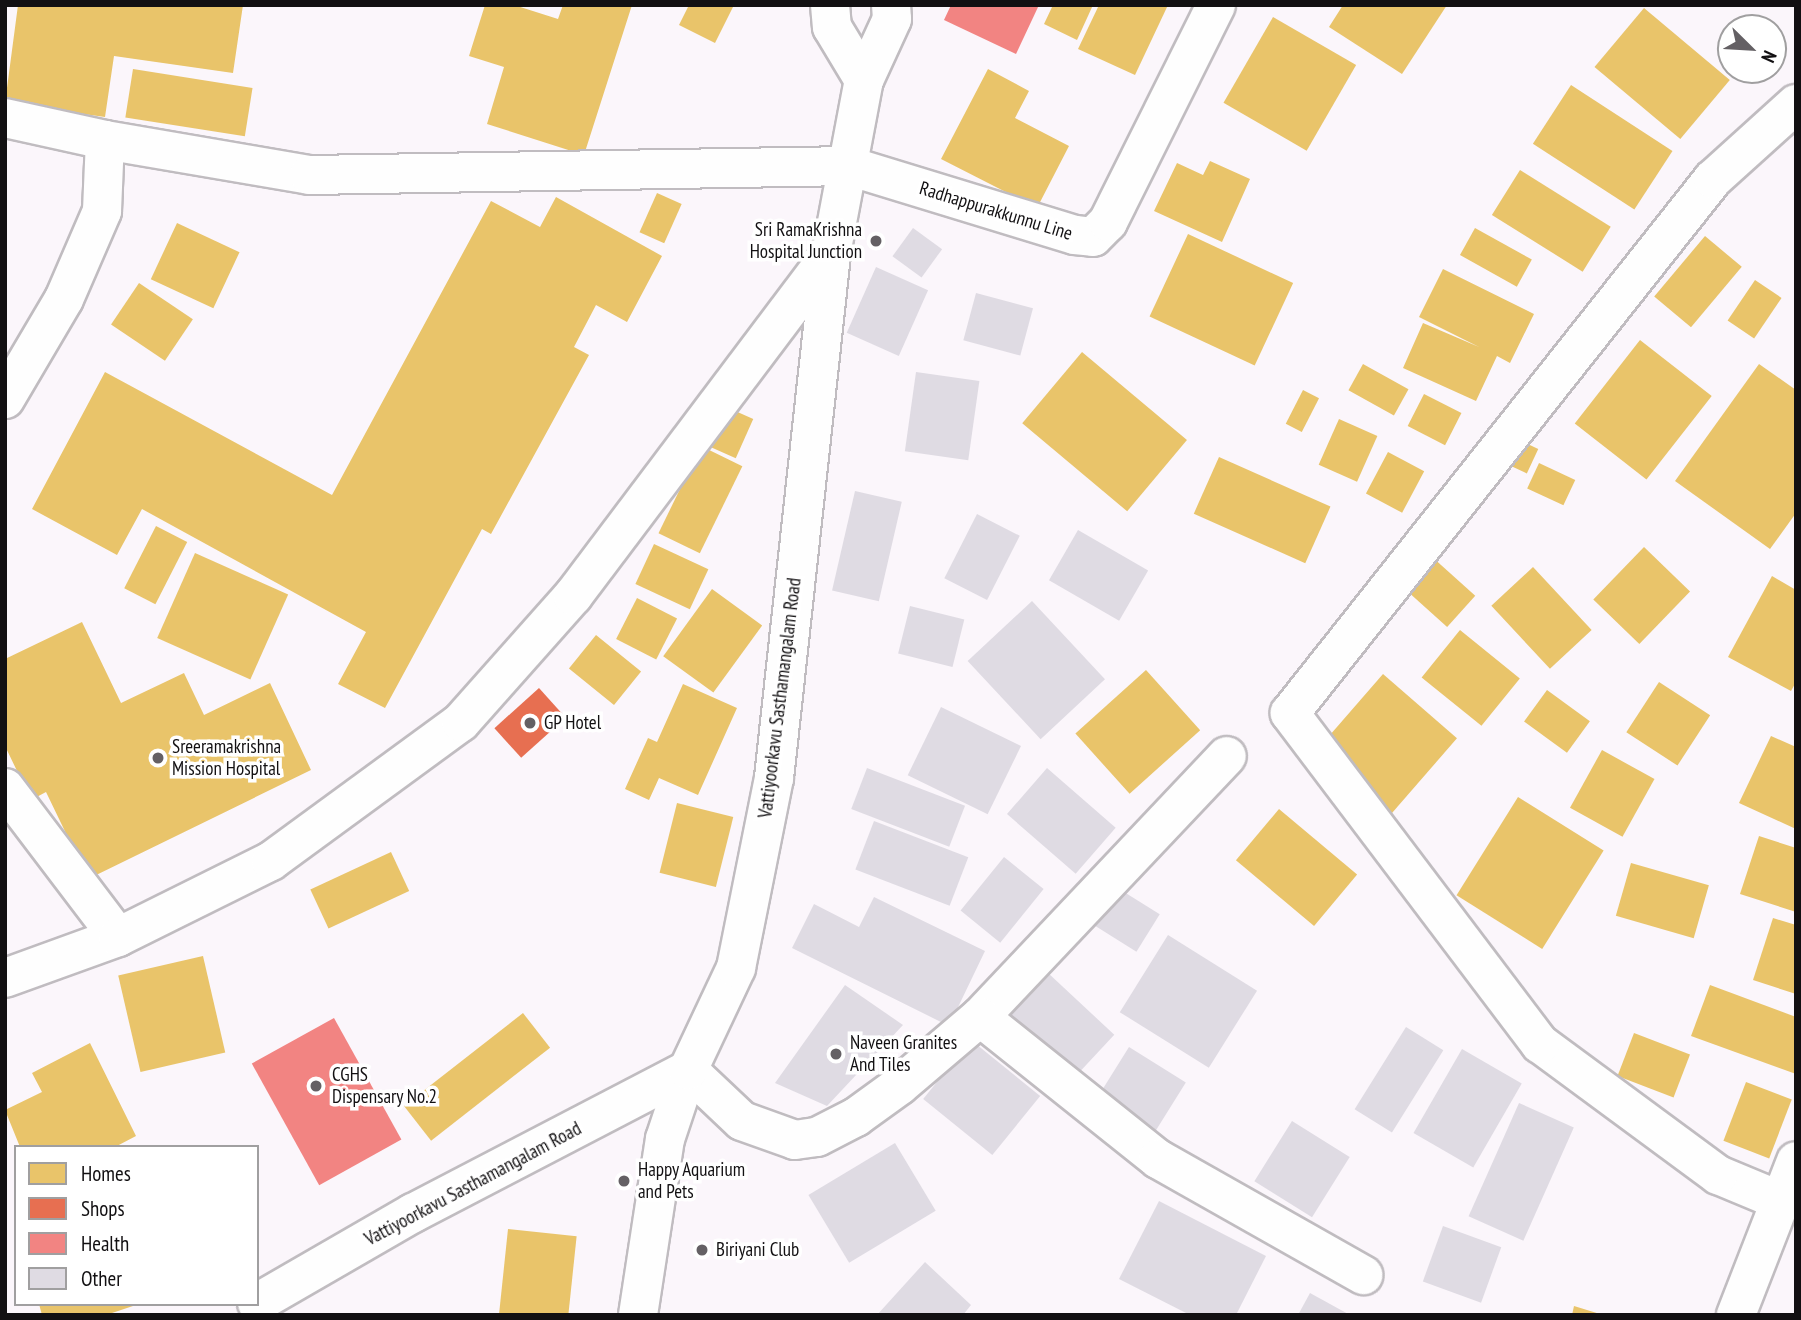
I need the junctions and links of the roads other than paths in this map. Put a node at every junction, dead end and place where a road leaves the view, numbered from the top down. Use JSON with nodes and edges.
{"nodes":[{"id":1,"x":830,"y":5,"type":"edge"},
{"id":2,"x":891,"y":5,"type":"edge"},
{"id":3,"x":1216,"y":5,"type":"edge"},
{"id":4,"x":864,"y":80,"type":"junction"},
{"id":5,"x":1796,"y":104,"type":"edge"},
{"id":6,"x":5,"y":118,"type":"edge"},
{"id":7,"x":105,"y":141,"type":"junction"},
{"id":8,"x":849,"y":166,"type":"junction"},
{"id":9,"x":831,"y":254,"type":"junction"},
{"id":10,"x":5,"y":398,"type":"edge"},
{"id":11,"x":1227,"y":756,"type":"dead end"},
{"id":12,"x":5,"y":788,"type":"edge"},
{"id":13,"x":118,"y":937,"type":"junction"},
{"id":14,"x":5,"y":978,"type":"edge"},
{"id":15,"x":980,"y":1017,"type":"junction"},
{"id":16,"x":688,"y":1070,"type":"junction"},
{"id":17,"x":574,"y":1131,"type":"junction"},
{"id":18,"x":1796,"y":1161,"type":"edge"},
{"id":19,"x":1783,"y":1202,"type":"junction"},
{"id":20,"x":1363,"y":1275,"type":"dead end"},
{"id":21,"x":259,"y":1302,"type":"edge"},
{"id":22,"x":259,"y":1304,"type":"edge"},
{"id":23,"x":254,"y":1306,"type":"edge"},
{"id":24,"x":238,"y":1315,"type":"edge"},
{"id":25,"x":638,"y":1315,"type":"edge"},
{"id":26,"x":1736,"y":1315,"type":"edge"}],
"edges":[{"from":1,"to":4,"type":"street"},
{"from":2,"to":4,"type":"street","name":"Vattiyoorkavu Sasthamangalam Road"},
{"from":3,"to":8,"type":"street","name":"Radhappurakkunnu Line"},
{"from":4,"to":8,"type":"street","name":"Vattiyoorkavu Sasthamangalam Road"},
{"from":5,"to":19,"type":"street"},
{"from":6,"to":7,"type":"street"},
{"from":7,"to":8,"type":"street"},
{"from":7,"to":10,"type":"street"},
{"from":8,"to":9,"type":"street","name":"Vattiyoorkavu Sasthamangalam Road"},
{"from":9,"to":13,"type":"street"},
{"from":9,"to":16,"type":"street","name":"Vattiyoorkavu Sasthamangalam Road"},
{"from":11,"to":15,"type":"street"},
{"from":12,"to":13,"type":"street"},
{"from":13,"to":14,"type":"street"},
{"from":15,"to":16,"type":"street"},
{"from":15,"to":20,"type":"street"},
{"from":16,"to":17,"type":"street","name":"Vattiyoorkavu Sasthamangalam Road"},
{"from":16,"to":25,"type":"street"},
{"from":17,"to":21,"type":"street","name":"Vattiyoorkavu Sasthamangalam Road"},
{"from":17,"to":22,"type":"street"},
{"from":18,"to":19,"type":"street"},
{"from":19,"to":26,"type":"street"},
{"from":23,"to":24,"type":"street"}]}
